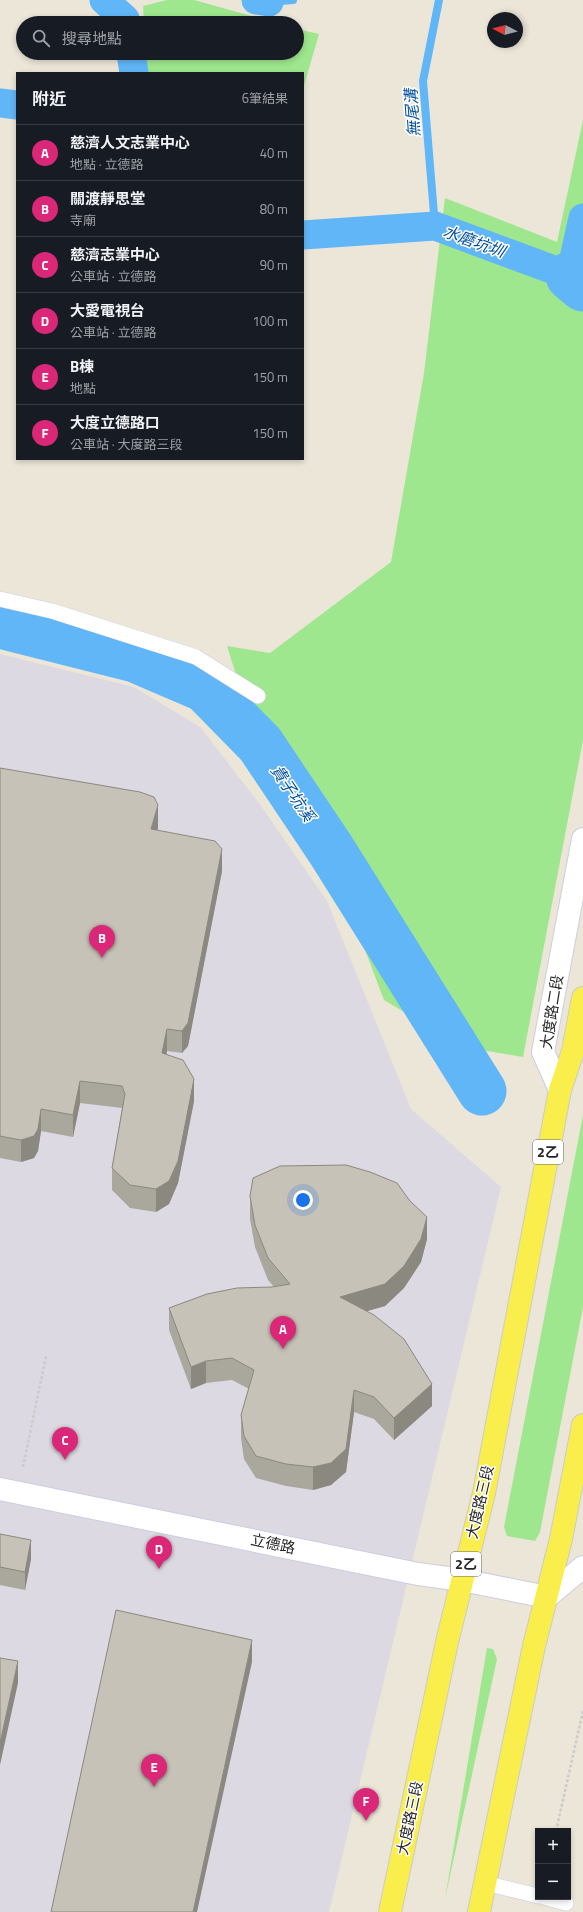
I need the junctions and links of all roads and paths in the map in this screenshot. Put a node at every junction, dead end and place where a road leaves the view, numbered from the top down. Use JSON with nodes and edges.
{"nodes":[{"id":1,"x":0,"y":599,"type":"edge"},
{"id":2,"x":258,"y":696,"type":"dead end"},
{"id":3,"x":583,"y":839,"type":"edge"},
{"id":4,"x":583,"y":998,"type":"edge"},
{"id":5,"x":560,"y":1090,"type":"junction"},
{"id":6,"x":46,"y":1356,"type":"dead end"},
{"id":7,"x":583,"y":1425,"type":"edge"},
{"id":8,"x":9,"y":1490,"type":"edge"},
{"id":9,"x":583,"y":1567,"type":"edge"},
{"id":10,"x":462,"y":1580,"type":"junction"},
{"id":11,"x":547,"y":1597,"type":"junction"},
{"id":12,"x":583,"y":1711,"type":"edge"},
{"id":13,"x":557,"y":1828,"type":"edge"},
{"id":14,"x":485,"y":1883,"type":"junction"},
{"id":15,"x":535,"y":1895,"type":"edge"},
{"id":16,"x":555,"y":1900,"type":"edge"},
{"id":17,"x":566,"y":1903,"type":"dead end"},
{"id":18,"x":390,"y":1912,"type":"edge"},
{"id":19,"x":479,"y":1912,"type":"edge"}],
"edges":[{"from":1,"to":2,"type":"lane"},
{"from":3,"to":5,"type":"street","name":"大度路二段"},
{"from":4,"to":5,"type":"main road","name":"大度路二段","number":"2乙"},
{"from":5,"to":10,"type":"main road","name":"大度路三段","number":"2乙"},
{"from":6,"to":8,"type":"path"},
{"from":7,"to":11,"type":"main road"},
{"from":8,"to":10,"type":"street","name":"立德路"},
{"from":9,"to":11,"type":"street"},
{"from":10,"to":11,"type":"street","name":"立德路"},
{"from":10,"to":18,"type":"main road","name":"大度路三段","number":"2乙"},
{"from":11,"to":14,"type":"main road"},
{"from":12,"to":13,"type":"path"},
{"from":14,"to":15,"type":"lane"},
{"from":14,"to":19,"type":"main road"},
{"from":16,"to":17,"type":"lane"}]}
